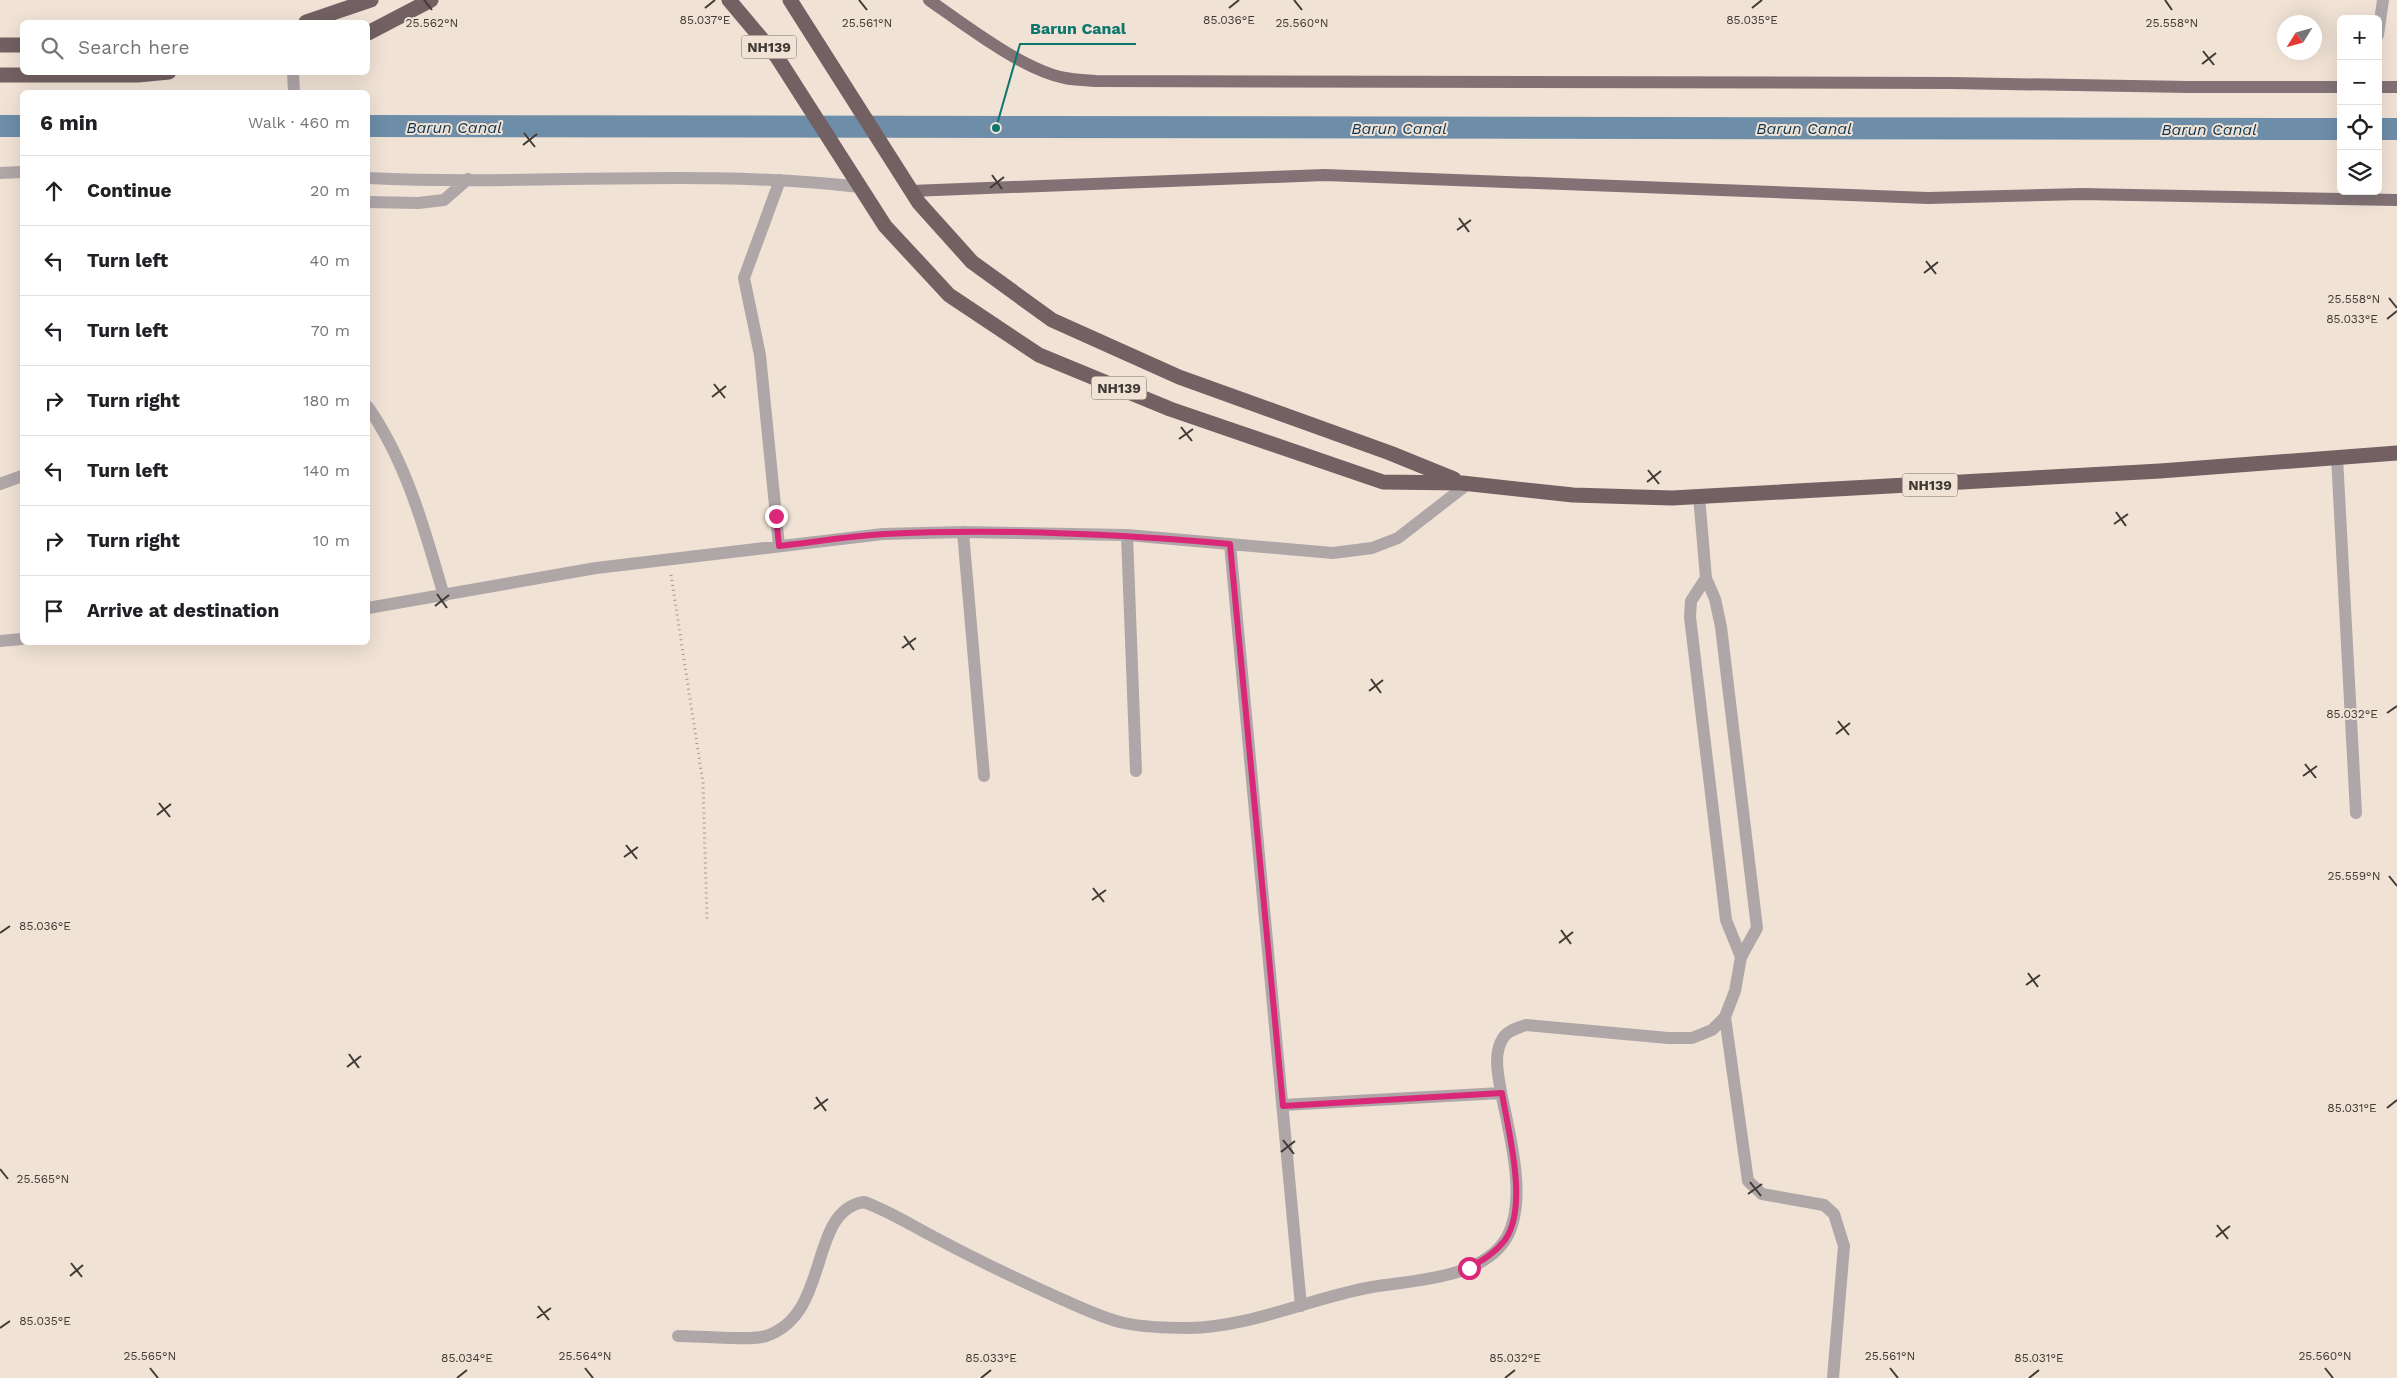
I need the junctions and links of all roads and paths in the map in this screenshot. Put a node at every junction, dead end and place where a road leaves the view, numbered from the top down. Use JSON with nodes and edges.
{"nodes":[{"id":1,"x":371,"y":0,"type":"edge"},
{"id":2,"x":431,"y":0,"type":"edge"},
{"id":3,"x":790,"y":0,"type":"edge"},
{"id":4,"x":929,"y":0,"type":"edge"},
{"id":5,"x":2383,"y":0,"type":"edge"},
{"id":6,"x":732,"y":1,"type":"edge"},
{"id":7,"x":2381,"y":15,"type":"edge"},
{"id":8,"x":312,"y":20,"type":"edge"},
{"id":9,"x":370,"y":32,"type":"edge"},
{"id":10,"x":0,"y":45,"type":"edge"},
{"id":11,"x":20,"y":45,"type":"edge"},
{"id":12,"x":0,"y":75,"type":"edge"},
{"id":13,"x":20,"y":75,"type":"edge"},
{"id":14,"x":20,"y":75,"type":"edge"},
{"id":15,"x":138,"y":75,"type":"edge"},
{"id":16,"x":293,"y":75,"type":"edge"},
{"id":17,"x":2337,"y":87,"type":"edge"},
{"id":18,"x":2382,"y":87,"type":"edge"},
{"id":19,"x":2397,"y":87,"type":"edge"},
{"id":20,"x":294,"y":90,"type":"edge"},
{"id":21,"x":20,"y":172,"type":"edge"},
{"id":22,"x":0,"y":173,"type":"edge"},
{"id":23,"x":370,"y":178,"type":"edge"},
{"id":24,"x":468,"y":179,"type":"junction"},
{"id":25,"x":780,"y":180,"type":"junction"},
{"id":26,"x":860,"y":187,"type":"junction"},
{"id":27,"x":912,"y":191,"type":"junction"},
{"id":28,"x":2397,"y":200,"type":"edge"},
{"id":29,"x":370,"y":202,"type":"edge"},
{"id":30,"x":370,"y":410,"type":"edge"},
{"id":31,"x":2397,"y":453,"type":"edge"},
{"id":32,"x":2337,"y":457,"type":"junction"},
{"id":33,"x":20,"y":477,"type":"edge"},
{"id":34,"x":1466,"y":483,"type":"junction"},
{"id":35,"x":0,"y":484,"type":"edge"},
{"id":36,"x":1699,"y":496,"type":"junction"},
{"id":37,"x":963,"y":532,"type":"junction"},
{"id":38,"x":1127,"y":535,"type":"junction"},
{"id":39,"x":1230,"y":544,"type":"junction"},
{"id":40,"x":779,"y":546,"type":"junction"},
{"id":41,"x":668,"y":560,"type":"junction"},
{"id":42,"x":1706,"y":578,"type":"junction"},
{"id":43,"x":444,"y":596,"type":"junction"},
{"id":44,"x":370,"y":608,"type":"edge"},
{"id":45,"x":20,"y":639,"type":"edge"},
{"id":46,"x":0,"y":641,"type":"edge"},
{"id":47,"x":1136,"y":771,"type":"dead end"},
{"id":48,"x":984,"y":776,"type":"dead end"},
{"id":49,"x":2356,"y":813,"type":"dead end"},
{"id":50,"x":707,"y":919,"type":"dead end"},
{"id":51,"x":1742,"y":957,"type":"junction"},
{"id":52,"x":1725,"y":1017,"type":"junction"},
{"id":53,"x":1502,"y":1093,"type":"junction"},
{"id":54,"x":1283,"y":1106,"type":"junction"},
{"id":55,"x":1301,"y":1306,"type":"junction"},
{"id":56,"x":678,"y":1336,"type":"dead end"},
{"id":57,"x":1834,"y":1378,"type":"edge"}],
"edges":[{"from":1,"to":8,"type":"highway"},
{"from":2,"to":9,"type":"highway"},
{"from":3,"to":27,"type":"highway","number":"NH139"},
{"from":4,"to":17,"type":"main road"},
{"from":5,"to":7,"type":"street"},
{"from":6,"to":26,"type":"highway","number":"NH139"},
{"from":10,"to":11,"type":"highway"},
{"from":12,"to":14,"type":"highway"},
{"from":13,"to":15,"type":"highway"},
{"from":16,"to":20,"type":"street"},
{"from":18,"to":19,"type":"main road"},
{"from":21,"to":22,"type":"street"},
{"from":23,"to":24,"type":"street"},
{"from":24,"to":25,"type":"street"},
{"from":24,"to":29,"type":"street"},
{"from":25,"to":26,"type":"street"},
{"from":25,"to":40,"type":"street"},
{"from":26,"to":34,"type":"highway","number":"NH139"},
{"from":27,"to":28,"type":"main road"},
{"from":27,"to":34,"type":"highway","number":"NH139"},
{"from":30,"to":43,"type":"street"},
{"from":31,"to":32,"type":"highway","number":"NH139"},
{"from":32,"to":36,"type":"highway","number":"NH139"},
{"from":32,"to":49,"type":"street"},
{"from":33,"to":35,"type":"street"},
{"from":34,"to":36,"type":"highway","number":"NH139"},
{"from":34,"to":39,"type":"street"},
{"from":36,"to":42,"type":"street"},
{"from":37,"to":38,"type":"street"},
{"from":37,"to":40,"type":"street"},
{"from":37,"to":48,"type":"street"},
{"from":38,"to":39,"type":"street"},
{"from":38,"to":47,"type":"street"},
{"from":39,"to":54,"type":"street"},
{"from":40,"to":41,"type":"street"},
{"from":41,"to":43,"type":"street"},
{"from":41,"to":50,"type":"path"},
{"from":42,"to":51,"type":"street"},
{"from":42,"to":51,"type":"street"},
{"from":43,"to":44,"type":"street"},
{"from":45,"to":46,"type":"street"},
{"from":51,"to":52,"type":"street"},
{"from":52,"to":53,"type":"street"},
{"from":52,"to":57,"type":"street"},
{"from":53,"to":54,"type":"street"},
{"from":53,"to":55,"type":"street"},
{"from":54,"to":55,"type":"street"},
{"from":55,"to":56,"type":"street"}]}
